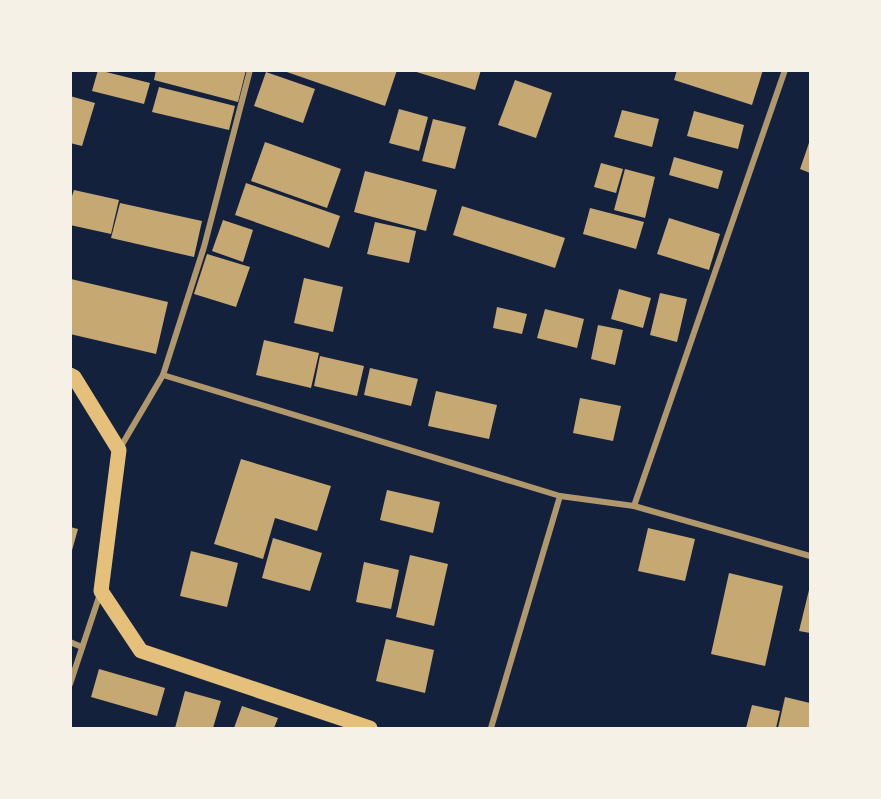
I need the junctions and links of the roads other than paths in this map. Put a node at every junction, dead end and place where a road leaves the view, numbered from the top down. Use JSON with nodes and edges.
{"nodes":[{"id":1,"x":250,"y":70,"type":"edge"},
{"id":2,"x":785,"y":70,"type":"edge"},
{"id":3,"x":70,"y":375,"type":"edge"},
{"id":4,"x":163,"y":375,"type":"junction"},
{"id":5,"x":119,"y":450,"type":"junction"},
{"id":6,"x":560,"y":496,"type":"junction"},
{"id":7,"x":634,"y":506,"type":"junction"},
{"id":8,"x":810,"y":556,"type":"edge"},
{"id":9,"x":101,"y":591,"type":"junction"},
{"id":10,"x":70,"y":642,"type":"edge"},
{"id":11,"x":82,"y":647,"type":"junction"},
{"id":12,"x":70,"y":684,"type":"edge"},
{"id":13,"x":370,"y":729,"type":"edge"},
{"id":14,"x":491,"y":729,"type":"edge"}],
"edges":[{"from":1,"to":4,"type":"street"},
{"from":2,"to":7,"type":"street"},
{"from":3,"to":5,"type":"main road"},
{"from":4,"to":5,"type":"street"},
{"from":4,"to":6,"type":"street"},
{"from":5,"to":9,"type":"main road"},
{"from":6,"to":7,"type":"street"},
{"from":6,"to":14,"type":"street"},
{"from":7,"to":8,"type":"street"},
{"from":9,"to":11,"type":"street"},
{"from":9,"to":13,"type":"main road"},
{"from":10,"to":11,"type":"street"},
{"from":11,"to":12,"type":"street"}]}
